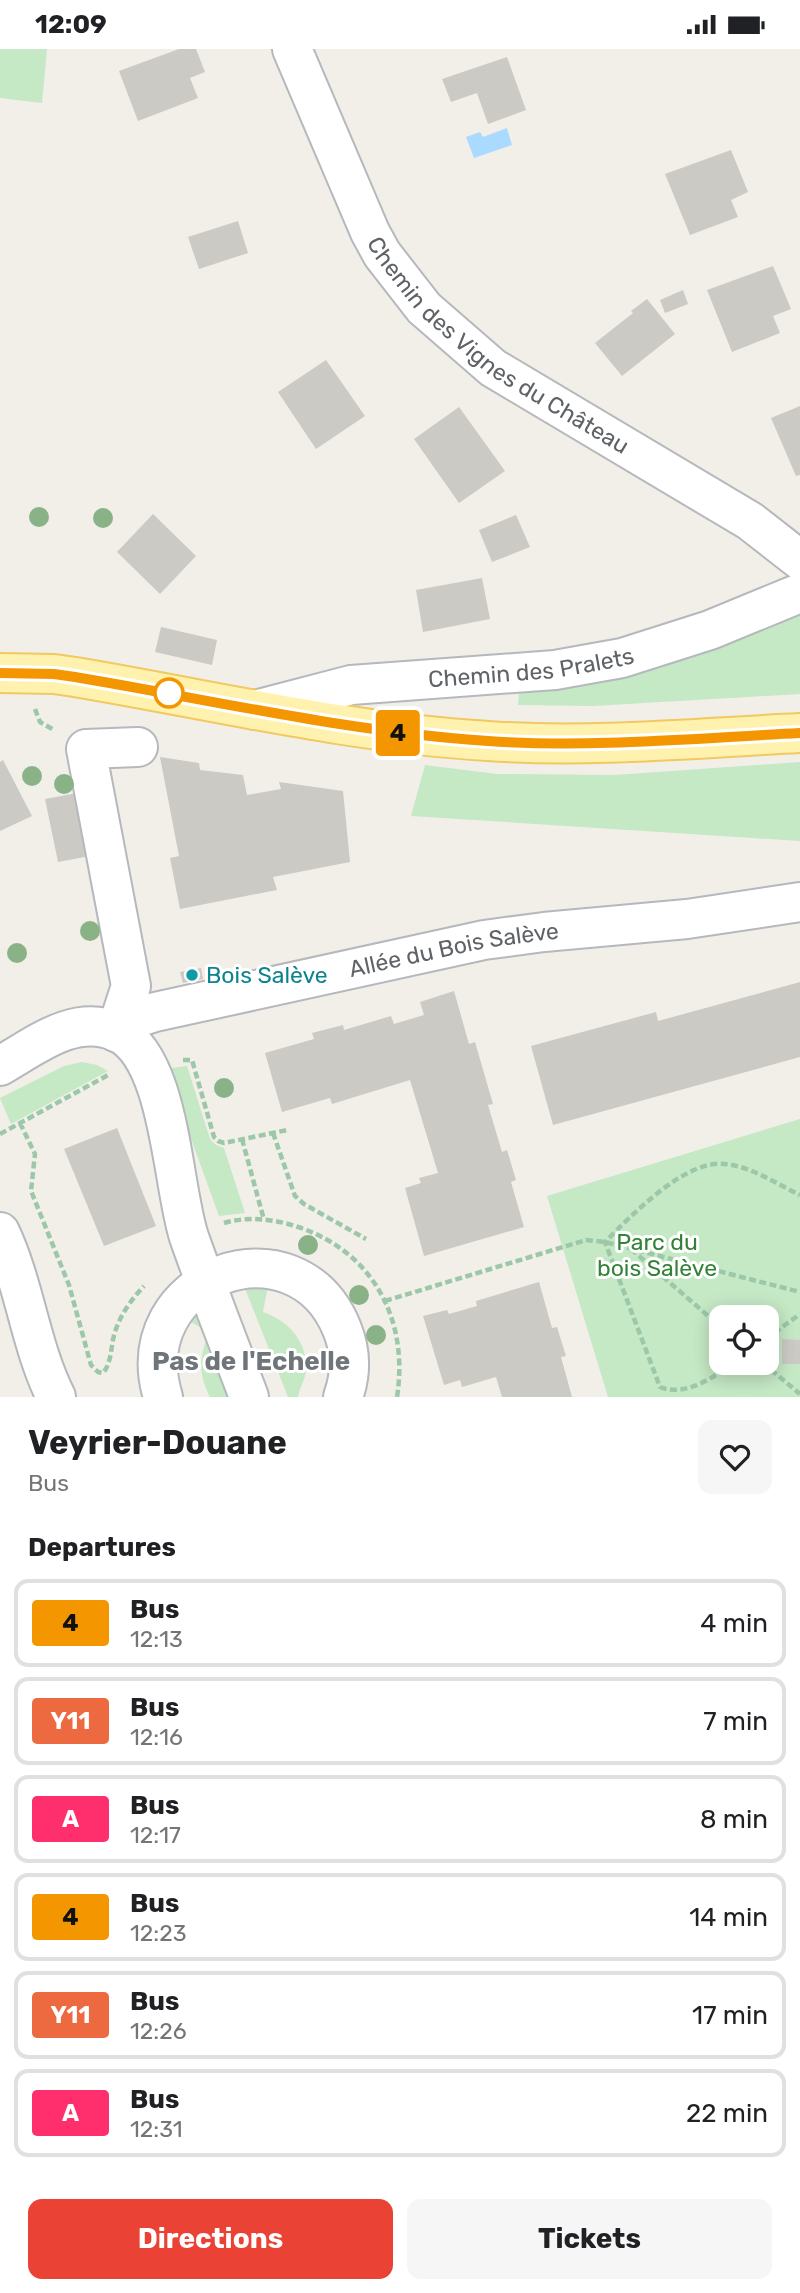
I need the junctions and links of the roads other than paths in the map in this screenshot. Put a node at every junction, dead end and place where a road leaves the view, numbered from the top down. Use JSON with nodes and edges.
{"nodes":[{"id":1,"x":292,"y":49,"type":"edge"},
{"id":2,"x":800,"y":560,"type":"edge"},
{"id":3,"x":800,"y":593,"type":"edge"},
{"id":4,"x":3,"y":669,"type":"edge"},
{"id":5,"x":255,"y":710,"type":"junction"},
{"id":6,"x":800,"y":733,"type":"edge"},
{"id":7,"x":138,"y":747,"type":"dead end"},
{"id":8,"x":800,"y":902,"type":"edge"},
{"id":9,"x":116,"y":1031,"type":"junction"},
{"id":10,"x":0,"y":1066,"type":"edge"},
{"id":11,"x":0,"y":1232,"type":"edge"},
{"id":12,"x":217,"y":1276,"type":"junction"},
{"id":13,"x":56,"y":1397,"type":"edge"},
{"id":14,"x":163,"y":1397,"type":"edge"},
{"id":15,"x":249,"y":1397,"type":"edge"},
{"id":16,"x":277,"y":1397,"type":"edge"},
{"id":17,"x":343,"y":1397,"type":"edge"}],
"edges":[{"from":1,"to":2,"type":"street","name":"Chemin des Vignes du Château"},
{"from":3,"to":5,"type":"street","name":"Chemin des Pralets"},
{"from":4,"to":5,"type":"main road"},
{"from":5,"to":6,"type":"main road"},
{"from":7,"to":9,"type":"street"},
{"from":8,"to":9,"type":"street","name":"Allée du Bois Salève"},
{"from":9,"to":10,"type":"street"},
{"from":9,"to":12,"type":"street"},
{"from":11,"to":13,"type":"street"},
{"from":12,"to":14,"type":"street"},
{"from":12,"to":15,"type":"street"},
{"from":12,"to":16,"type":"street"},
{"from":12,"to":17,"type":"street"}]}
